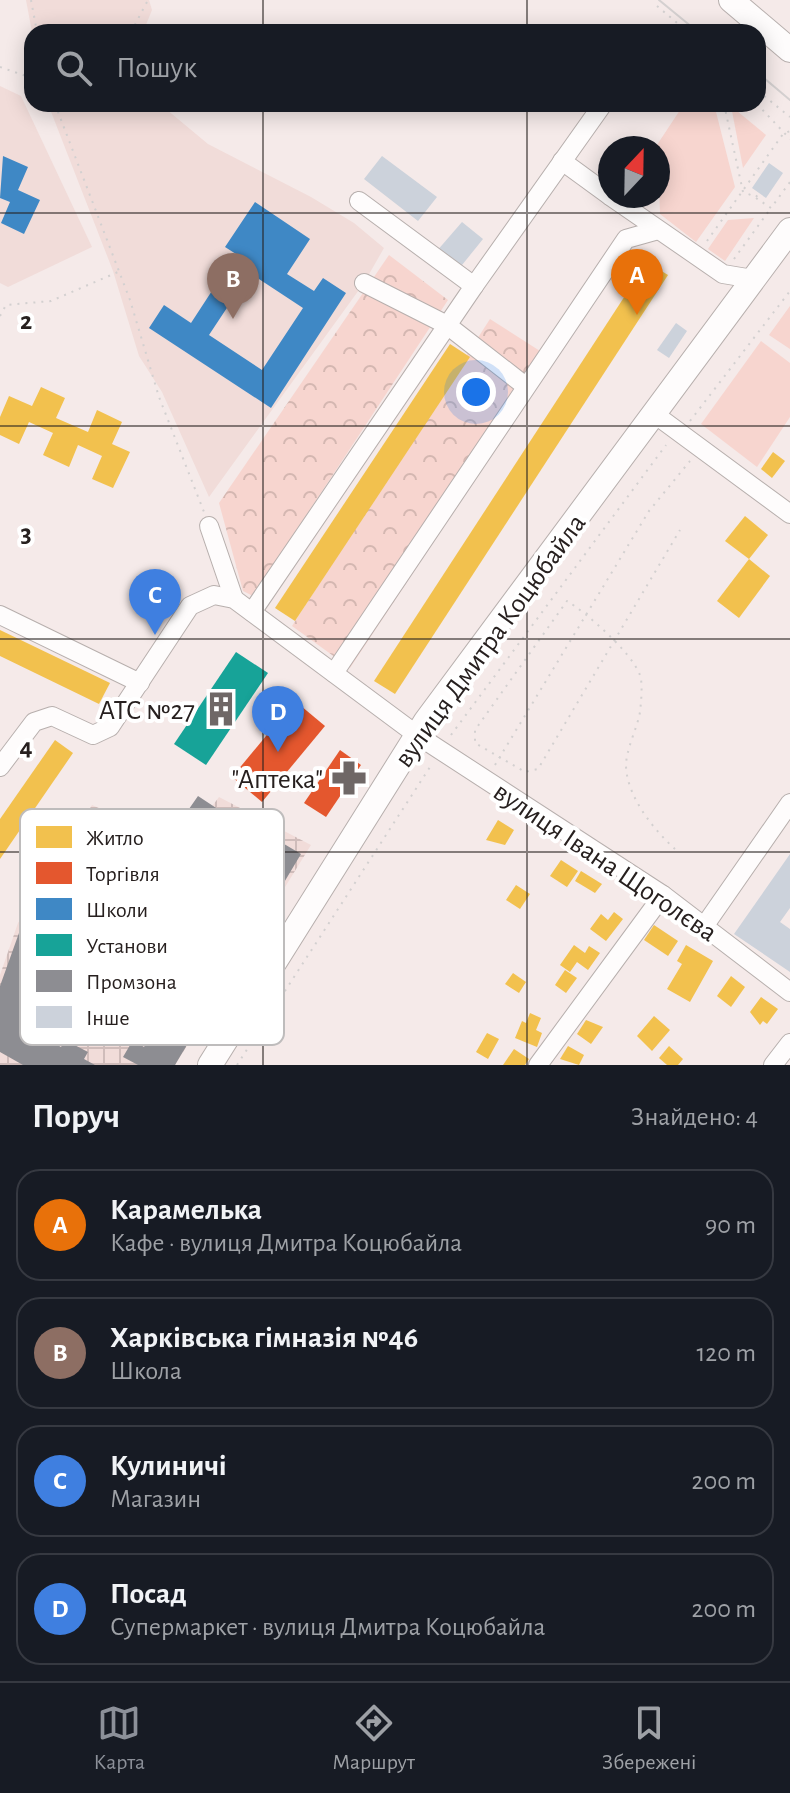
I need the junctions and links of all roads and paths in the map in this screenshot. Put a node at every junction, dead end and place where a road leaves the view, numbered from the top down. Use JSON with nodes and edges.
{"nodes":[{"id":1,"x":31,"y":0,"type":"edge"},
{"id":2,"x":148,"y":0,"type":"edge"},
{"id":3,"x":731,"y":0,"type":"edge"},
{"id":4,"x":657,"y":6,"type":"dead end"},
{"id":5,"x":36,"y":24,"type":"edge"},
{"id":6,"x":135,"y":24,"type":"edge"},
{"id":7,"x":678,"y":24,"type":"edge"},
{"id":8,"x":759,"y":24,"type":"edge"},
{"id":9,"x":766,"y":30,"type":"edge"},
{"id":10,"x":790,"y":50,"type":"edge"},
{"id":11,"x":0,"y":67,"type":"edge"},
{"id":12,"x":24,"y":75,"type":"edge"},
{"id":13,"x":766,"y":98,"type":"edge"},
{"id":14,"x":58,"y":112,"type":"edge"},
{"id":15,"x":597,"y":112,"type":"edge"},
{"id":16,"x":726,"y":112,"type":"edge"},
{"id":17,"x":764,"y":112,"type":"edge"},
{"id":18,"x":790,"y":117,"type":"edge"},
{"id":19,"x":790,"y":131,"type":"edge"},
{"id":20,"x":783,"y":134,"type":"junction"},
{"id":21,"x":790,"y":139,"type":"edge"},
{"id":22,"x":562,"y":161,"type":"junction"},
{"id":23,"x":790,"y":182,"type":"edge"},
{"id":24,"x":598,"y":187,"type":"edge"},
{"id":25,"x":743,"y":192,"type":"junction"},
{"id":26,"x":759,"y":193,"type":"dead end"},
{"id":27,"x":756,"y":197,"type":"junction"},
{"id":28,"x":359,"y":201,"type":"dead end"},
{"id":29,"x":627,"y":208,"type":"edge"},
{"id":30,"x":771,"y":208,"type":"junction"},
{"id":31,"x":658,"y":230,"type":"junction"},
{"id":32,"x":790,"y":230,"type":"edge"},
{"id":33,"x":697,"y":256,"type":"junction"},
{"id":34,"x":119,"y":272,"type":"junction"},
{"id":35,"x":723,"y":274,"type":"junction"},
{"id":36,"x":753,"y":279,"type":"junction"},
{"id":37,"x":364,"y":283,"type":"dead end"},
{"id":38,"x":474,"y":286,"type":"junction"},
{"id":39,"x":790,"y":291,"type":"edge"},
{"id":40,"x":737,"y":300,"type":"junction"},
{"id":41,"x":0,"y":316,"type":"edge"},
{"id":42,"x":447,"y":325,"type":"junction"},
{"id":43,"x":524,"y":385,"type":"junction"},
{"id":44,"x":653,"y":413,"type":"junction"},
{"id":45,"x":683,"y":433,"type":"junction"},
{"id":46,"x":701,"y":447,"type":"junction"},
{"id":47,"x":790,"y":514,"type":"edge"},
{"id":48,"x":209,"y":526,"type":"joint"},
{"id":49,"x":680,"y":530,"type":"dead end"},
{"id":50,"x":234,"y":599,"type":"junction"},
{"id":51,"x":252,"y":612,"type":"junction"},
{"id":52,"x":587,"y":614,"type":"junction"},
{"id":53,"x":0,"y":615,"type":"edge"},
{"id":54,"x":614,"y":641,"type":"junction"},
{"id":55,"x":334,"y":673,"type":"junction"},
{"id":56,"x":140,"y":683,"type":"junction"},
{"id":57,"x":417,"y":735,"type":"junction"},
{"id":58,"x":441,"y":750,"type":"junction"},
{"id":59,"x":499,"y":759,"type":"junction"},
{"id":60,"x":0,"y":767,"type":"edge"},
{"id":61,"x":486,"y":780,"type":"junction"},
{"id":62,"x":790,"y":803,"type":"edge"},
{"id":63,"x":675,"y":849,"type":"dead end"},
{"id":64,"x":663,"y":895,"type":"junction"},
{"id":65,"x":705,"y":925,"type":"junction"},
{"id":66,"x":284,"y":947,"type":"edge"},
{"id":67,"x":284,"y":992,"type":"edge"},
{"id":68,"x":790,"y":992,"type":"edge"},
{"id":69,"x":790,"y":1043,"type":"edge"},
{"id":70,"x":223,"y":1045,"type":"edge"},
{"id":71,"x":250,"y":1045,"type":"edge"},
{"id":72,"x":210,"y":1065,"type":"edge"},
{"id":73,"x":237,"y":1065,"type":"edge"},
{"id":74,"x":538,"y":1065,"type":"edge"},
{"id":75,"x":773,"y":1065,"type":"edge"}],
"edges":[{"from":1,"to":5,"type":"path"},
{"from":2,"to":6,"type":"path"},
{"from":3,"to":8,"type":"main road"},
{"from":4,"to":7,"type":"path"},
{"from":9,"to":10,"type":"main road"},
{"from":11,"to":12,"type":"path"},
{"from":13,"to":18,"type":"path"},
{"from":14,"to":34,"type":"path"},
{"from":15,"to":22,"type":"street"},
{"from":16,"to":25,"type":"path"},
{"from":17,"to":20,"type":"path"},
{"from":19,"to":20,"type":"path"},
{"from":20,"to":21,"type":"path"},
{"from":20,"to":25,"type":"path"},
{"from":22,"to":24,"type":"street"},
{"from":22,"to":38,"type":"street"},
{"from":23,"to":30,"type":"path"},
{"from":25,"to":27,"type":"path"},
{"from":25,"to":33,"type":"path"},
{"from":26,"to":27,"type":"path"},
{"from":27,"to":30,"type":"path"},
{"from":28,"to":38,"type":"street"},
{"from":29,"to":31,"type":"street"},
{"from":30,"to":35,"type":"path"},
{"from":31,"to":33,"type":"street"},
{"from":31,"to":43,"type":"street"},
{"from":32,"to":36,"type":"main road","name":"вулиця Дмитра Коцюбайла"},
{"from":33,"to":35,"type":"street"},
{"from":34,"to":41,"type":"path"},
{"from":34,"to":48,"type":"path"},
{"from":35,"to":36,"type":"street"},
{"from":35,"to":40,"type":"street"},
{"from":36,"to":40,"type":"main road","name":"вулиця Дмитра Коцюбайла"},
{"from":37,"to":42,"type":"street"},
{"from":38,"to":42,"type":"street"},
{"from":39,"to":45,"type":"path"},
{"from":40,"to":44,"type":"main road","name":"вулиця Дмитра Коцюбайла"},
{"from":42,"to":43,"type":"street"},
{"from":42,"to":51,"type":"street"},
{"from":43,"to":55,"type":"street"},
{"from":44,"to":45,"type":"street"},
{"from":44,"to":57,"type":"main road","name":"вулиця Дмитра Коцюбайла"},
{"from":45,"to":46,"type":"street"},
{"from":45,"to":58,"type":"path"},
{"from":46,"to":47,"type":"street"},
{"from":46,"to":52,"type":"path"},
{"from":48,"to":50,"type":"street"},
{"from":49,"to":54,"type":"path"},
{"from":50,"to":51,"type":"street","name":"вулиця Івана Щоголєва"},
{"from":50,"to":56,"type":"street"},
{"from":51,"to":55,"type":"street","name":"вулиця Івана Щоголєва"},
{"from":52,"to":54,"type":"path"},
{"from":52,"to":59,"type":"path"},
{"from":52,"to":59,"type":"path"},
{"from":53,"to":56,"type":"street"},
{"from":54,"to":59,"type":"path"},
{"from":54,"to":63,"type":"path"},
{"from":55,"to":57,"type":"street","name":"вулиця Івана Щоголєва"},
{"from":56,"to":60,"type":"street"},
{"from":57,"to":58,"type":"street","name":"вулиця Івана Щоголєва"},
{"from":57,"to":66,"type":"main road","name":"вулиця Дмитра Коцюбайла"},
{"from":58,"to":61,"type":"street","name":"вулиця Івана Щоголєва"},
{"from":58,"to":67,"type":"path"},
{"from":59,"to":61,"type":"path"},
{"from":61,"to":64,"type":"street","name":"вулиця Івана Щоголєва"},
{"from":62,"to":65,"type":"street"},
{"from":64,"to":65,"type":"street","name":"вулиця Івана Щоголєва"},
{"from":64,"to":74,"type":"street"},
{"from":65,"to":68,"type":"street","name":"вулиця Івана Щоголєва"},
{"from":69,"to":75,"type":"street"},
{"from":70,"to":72,"type":"main road","name":"вулиця Дмитра Коцюбайла"},
{"from":71,"to":73,"type":"path"}]}
